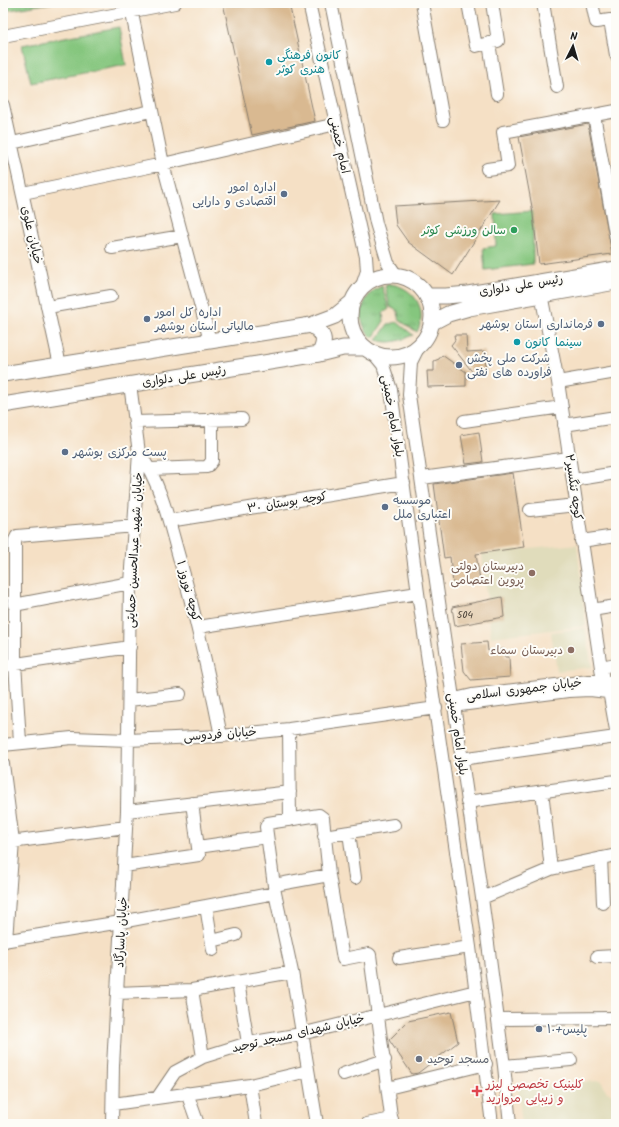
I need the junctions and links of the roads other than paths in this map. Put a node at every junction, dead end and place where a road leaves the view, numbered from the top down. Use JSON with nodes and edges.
{"nodes":[{"id":1,"x":175,"y":3,"type":"edge"},
{"id":2,"x":309,"y":3,"type":"edge"},
{"id":3,"x":331,"y":3,"type":"edge"},
{"id":4,"x":422,"y":3,"type":"edge"},
{"id":5,"x":468,"y":3,"type":"edge"},
{"id":6,"x":492,"y":3,"type":"edge"},
{"id":7,"x":543,"y":3,"type":"edge"},
{"id":8,"x":592,"y":3,"type":"edge"},
{"id":9,"x":136,"y":6,"type":"edge"},
{"id":10,"x":613,"y":20,"type":"edge"},
{"id":11,"x":3,"y":28,"type":"edge"},
{"id":12,"x":3,"y":36,"type":"edge"},
{"id":13,"x":489,"y":43,"type":"junction"},
{"id":14,"x":616,"y":55,"type":"edge"},
{"id":15,"x":557,"y":87,"type":"dead end"},
{"id":16,"x":497,"y":94,"type":"dead end"},
{"id":17,"x":3,"y":105,"type":"edge"},
{"id":18,"x":616,"y":110,"type":"edge"},
{"id":19,"x":151,"y":111,"type":"junction"},
{"id":20,"x":594,"y":115,"type":"junction"},
{"id":21,"x":443,"y":120,"type":"dead end"},
{"id":22,"x":336,"y":124,"type":"junction"},
{"id":23,"x":12,"y":143,"type":"junction"},
{"id":24,"x":163,"y":164,"type":"junction"},
{"id":25,"x":487,"y":169,"type":"dead end"},
{"id":26,"x":23,"y":193,"type":"junction"},
{"id":27,"x":376,"y":223,"type":"junction"},
{"id":28,"x":358,"y":226,"type":"junction"},
{"id":29,"x":182,"y":236,"type":"junction"},
{"id":30,"x":616,"y":239,"type":"edge"},
{"id":31,"x":112,"y":248,"type":"dead end"},
{"id":32,"x":616,"y":269,"type":"edge"},
{"id":33,"x":396,"y":275,"type":"junction"},
{"id":34,"x":616,"y":282,"type":"edge"},
{"id":35,"x":362,"y":286,"type":"junction"},
{"id":36,"x":541,"y":294,"type":"junction"},
{"id":37,"x":111,"y":296,"type":"dead end"},
{"id":38,"x":426,"y":296,"type":"junction"},
{"id":39,"x":468,"y":301,"type":"junction"},
{"id":40,"x":351,"y":303,"type":"junction"},
{"id":41,"x":48,"y":307,"type":"junction"},
{"id":42,"x":431,"y":323,"type":"junction"},
{"id":43,"x":311,"y":325,"type":"junction"},
{"id":44,"x":210,"y":341,"type":"junction"},
{"id":45,"x":419,"y":346,"type":"junction"},
{"id":46,"x":369,"y":351,"type":"junction"},
{"id":47,"x":319,"y":354,"type":"junction"},
{"id":48,"x":60,"y":365,"type":"junction"},
{"id":49,"x":616,"y":372,"type":"edge"},
{"id":50,"x":3,"y":374,"type":"edge"},
{"id":51,"x":558,"y":382,"type":"junction"},
{"id":52,"x":130,"y":384,"type":"junction"},
{"id":53,"x":409,"y":386,"type":"junction"},
{"id":54,"x":391,"y":390,"type":"junction"},
{"id":55,"x":3,"y":405,"type":"edge"},
{"id":56,"x":562,"y":407,"type":"junction"},
{"id":57,"x":616,"y":417,"type":"edge"},
{"id":58,"x":242,"y":419,"type":"dead end"},
{"id":59,"x":212,"y":420,"type":"junction"},
{"id":60,"x":464,"y":421,"type":"dead end"},
{"id":61,"x":135,"y":422,"type":"junction"},
{"id":62,"x":564,"y":425,"type":"junction"},
{"id":63,"x":139,"y":453,"type":"junction"},
{"id":64,"x":569,"y":458,"type":"junction"},
{"id":65,"x":150,"y":469,"type":"junction"},
{"id":66,"x":616,"y":473,"type":"edge"},
{"id":67,"x":422,"y":478,"type":"junction"},
{"id":68,"x":573,"y":480,"type":"junction"},
{"id":69,"x":404,"y":483,"type":"junction"},
{"id":70,"x":576,"y":505,"type":"junction"},
{"id":71,"x":530,"y":510,"type":"dead end"},
{"id":72,"x":169,"y":521,"type":"junction"},
{"id":73,"x":135,"y":526,"type":"junction"},
{"id":74,"x":616,"y":536,"type":"edge"},
{"id":75,"x":582,"y":541,"type":"junction"},
{"id":76,"x":130,"y":583,"type":"junction"},
{"id":77,"x":418,"y":593,"type":"junction"},
{"id":78,"x":14,"y":605,"type":"junction"},
{"id":79,"x":616,"y":606,"type":"edge"},
{"id":80,"x":592,"y":610,"type":"junction"},
{"id":81,"x":198,"y":627,"type":"junction"},
{"id":82,"x":130,"y":647,"type":"junction"},
{"id":83,"x":9,"y":664,"type":"edge"},
{"id":84,"x":616,"y":664,"type":"edge"},
{"id":85,"x":601,"y":667,"type":"junction"},
{"id":86,"x":611,"y":687,"type":"edge"},
{"id":87,"x":180,"y":694,"type":"dead end"},
{"id":88,"x":129,"y":700,"type":"junction"},
{"id":89,"x":454,"y":702,"type":"junction"},
{"id":90,"x":436,"y":708,"type":"junction"},
{"id":91,"x":290,"y":729,"type":"junction"},
{"id":92,"x":616,"y":730,"type":"edge"},
{"id":93,"x":221,"y":736,"type":"junction"},
{"id":94,"x":616,"y":737,"type":"edge"},
{"id":95,"x":128,"y":740,"type":"junction"},
{"id":96,"x":20,"y":742,"type":"junction"},
{"id":97,"x":3,"y":745,"type":"edge"},
{"id":98,"x":461,"y":759,"type":"junction"},
{"id":99,"x":3,"y":764,"type":"edge"},
{"id":100,"x":616,"y":781,"type":"edge"},
{"id":101,"x":542,"y":791,"type":"junction"},
{"id":102,"x":290,"y":792,"type":"junction"},
{"id":103,"x":468,"y":802,"type":"junction"},
{"id":104,"x":192,"y":804,"type":"junction"},
{"id":105,"x":127,"y":811,"type":"junction"},
{"id":106,"x":290,"y":820,"type":"junction"},
{"id":107,"x":394,"y":825,"type":"dead end"},
{"id":108,"x":126,"y":827,"type":"junction"},
{"id":109,"x":349,"y":832,"type":"junction"},
{"id":110,"x":324,"y":836,"type":"junction"},
{"id":111,"x":267,"y":837,"type":"junction"},
{"id":112,"x":8,"y":842,"type":"edge"},
{"id":113,"x":198,"y":847,"type":"junction"},
{"id":114,"x":616,"y":855,"type":"edge"},
{"id":115,"x":601,"y":858,"type":"junction"},
{"id":116,"x":124,"y":866,"type":"junction"},
{"id":117,"x":552,"y":869,"type":"junction"},
{"id":118,"x":329,"y":876,"type":"junction"},
{"id":119,"x":355,"y":878,"type":"dead end"},
{"id":120,"x":274,"y":889,"type":"junction"},
{"id":121,"x":482,"y":898,"type":"junction"},
{"id":122,"x":603,"y":903,"type":"dead end"},
{"id":123,"x":206,"y":906,"type":"junction"},
{"id":124,"x":121,"y":922,"type":"junction"},
{"id":125,"x":236,"y":935,"type":"dead end"},
{"id":126,"x":4,"y":941,"type":"edge"},
{"id":127,"x":470,"y":947,"type":"junction"},
{"id":128,"x":616,"y":956,"type":"edge"},
{"id":129,"x":597,"y":957,"type":"dead end"},
{"id":130,"x":399,"y":958,"type":"dead end"},
{"id":131,"x":292,"y":972,"type":"junction"},
{"id":132,"x":238,"y":982,"type":"junction"},
{"id":133,"x":192,"y":990,"type":"junction"},
{"id":134,"x":476,"y":991,"type":"junction"},
{"id":135,"x":117,"y":993,"type":"junction"},
{"id":136,"x":379,"y":1015,"type":"junction"},
{"id":137,"x":616,"y":1018,"type":"edge"},
{"id":138,"x":498,"y":1019,"type":"junction"},
{"id":139,"x":301,"y":1034,"type":"junction"},
{"id":140,"x":248,"y":1043,"type":"junction"},
{"id":141,"x":204,"y":1057,"type":"junction"},
{"id":142,"x":385,"y":1060,"type":"junction"},
{"id":143,"x":571,"y":1060,"type":"dead end"},
{"id":144,"x":486,"y":1064,"type":"junction"},
{"id":145,"x":504,"y":1066,"type":"junction"},
{"id":146,"x":308,"y":1071,"type":"junction"},
{"id":147,"x":343,"y":1074,"type":"dead end"},
{"id":148,"x":250,"y":1085,"type":"junction"},
{"id":149,"x":388,"y":1088,"type":"junction"},
{"id":150,"x":188,"y":1093,"type":"junction"},
{"id":151,"x":158,"y":1097,"type":"junction"},
{"id":152,"x":113,"y":1104,"type":"junction"},
{"id":153,"x":392,"y":1121,"type":"edge"},
{"id":154,"x":112,"y":1124,"type":"edge"},
{"id":155,"x":198,"y":1124,"type":"edge"},
{"id":156,"x":256,"y":1124,"type":"edge"},
{"id":157,"x":317,"y":1124,"type":"edge"},
{"id":158,"x":367,"y":1124,"type":"edge"},
{"id":159,"x":492,"y":1124,"type":"edge"},
{"id":160,"x":510,"y":1124,"type":"edge"}],
"edges":[{"from":1,"to":9,"type":"street"},
{"from":2,"to":22,"type":"street","name":"امام خمینی"},
{"from":3,"to":27,"type":"street","name":"امام خمینی"},
{"from":4,"to":21,"type":"street"},
{"from":5,"to":13,"type":"street"},
{"from":6,"to":13,"type":"street"},
{"from":7,"to":15,"type":"street"},
{"from":8,"to":10,"type":"street"},
{"from":9,"to":11,"type":"street"},
{"from":9,"to":12,"type":"street"},
{"from":9,"to":19,"type":"street"},
{"from":10,"to":14,"type":"street"},
{"from":13,"to":16,"type":"street"},
{"from":17,"to":23,"type":"street","name":"خیابان علوی"},
{"from":18,"to":20,"type":"street"},
{"from":19,"to":23,"type":"street"},
{"from":19,"to":24,"type":"street"},
{"from":20,"to":25,"type":"street"},
{"from":20,"to":30,"type":"street"},
{"from":22,"to":24,"type":"street"},
{"from":22,"to":28,"type":"street","name":"امام خمینی"},
{"from":23,"to":26,"type":"street","name":"خیابان علوی"},
{"from":24,"to":26,"type":"street"},
{"from":24,"to":29,"type":"street"},
{"from":26,"to":41,"type":"street","name":"خیابان علوی"},
{"from":27,"to":28,"type":"street"},
{"from":27,"to":33,"type":"street","name":"امام خمینی"},
{"from":28,"to":35,"type":"street","name":"امام خمینی"},
{"from":29,"to":31,"type":"street"},
{"from":29,"to":44,"type":"street"},
{"from":32,"to":39,"type":"main road","name":"رئیس علی دلواری"},
{"from":33,"to":35,"type":"main road"},
{"from":33,"to":38,"type":"main road"},
{"from":34,"to":36,"type":"main road","name":"رئیس علی دلواری"},
{"from":35,"to":40,"type":"main road"},
{"from":36,"to":39,"type":"main road","name":"رئیس علی دلواری"},
{"from":36,"to":51,"type":"street","name":"کوچه تنگسیر۲"},
{"from":37,"to":41,"type":"street"},
{"from":38,"to":39,"type":"main road","name":"رئیس علی دلواری"},
{"from":38,"to":42,"type":"main road"},
{"from":39,"to":42,"type":"main road","name":"رئیس علی دلواری"},
{"from":40,"to":43,"type":"main road"},
{"from":40,"to":46,"type":"main road"},
{"from":41,"to":48,"type":"street","name":"خیابان علوی"},
{"from":42,"to":45,"type":"main road"},
{"from":43,"to":44,"type":"main road"},
{"from":43,"to":47,"type":"main road"},
{"from":44,"to":48,"type":"main road"},
{"from":45,"to":46,"type":"main road"},
{"from":45,"to":53,"type":"street","name":"بلوار امام خمینی"},
{"from":46,"to":47,"type":"main road","name":"رئیس علی دلواری"},
{"from":46,"to":54,"type":"street","name":"بلوار امام خمینی"},
{"from":47,"to":52,"type":"main road","name":"رئیس علی دلواری"},
{"from":48,"to":50,"type":"main road"},
{"from":49,"to":51,"type":"street"},
{"from":51,"to":56,"type":"street","name":"کوچه تنگسیر۲"},
{"from":52,"to":55,"type":"main road","name":"رئیس علی دلواری"},
{"from":52,"to":61,"type":"street","name":"خیابان شهید عبدالحسین حمایتی"},
{"from":53,"to":54,"type":"street"},
{"from":53,"to":67,"type":"street","name":"بلوار امام خمینی"},
{"from":54,"to":69,"type":"street","name":"بلوار امام خمینی"},
{"from":56,"to":60,"type":"street"},
{"from":56,"to":62,"type":"street","name":"کوچه تنگسیر۲"},
{"from":57,"to":62,"type":"street"},
{"from":58,"to":59,"type":"street"},
{"from":59,"to":61,"type":"street"},
{"from":59,"to":65,"type":"street"},
{"from":61,"to":63,"type":"street","name":"خیابان شهید عبدالحسین حمایتی"},
{"from":62,"to":64,"type":"street","name":"کوچه تنگسیر۲"},
{"from":63,"to":65,"type":"street","name":"کوچه نوروز ۱"},
{"from":63,"to":73,"type":"street","name":"خیابان شهید عبدالحسین حمایتی"},
{"from":64,"to":67,"type":"street"},
{"from":64,"to":68,"type":"street","name":"کوچه تنگسیر۲"},
{"from":65,"to":72,"type":"street","name":"کوچه نوروز ۱"},
{"from":66,"to":68,"type":"street"},
{"from":67,"to":89,"type":"street","name":"بلوار امام خمینی"},
{"from":68,"to":70,"type":"street","name":"کوچه تنگسیر۲"},
{"from":69,"to":72,"type":"street","name":"کوچه بوستان ۳۰"},
{"from":69,"to":77,"type":"street","name":"بلوار امام خمینی"},
{"from":70,"to":71,"type":"street"},
{"from":70,"to":75,"type":"street","name":"کوچه تنگسیر۲"},
{"from":72,"to":81,"type":"street","name":"کوچه نوروز ۱"},
{"from":73,"to":76,"type":"street","name":"خیابان شهید عبدالحسین حمایتی"},
{"from":73,"to":78,"type":"street"},
{"from":74,"to":75,"type":"street"},
{"from":75,"to":80,"type":"street","name":"کوچه تنگسیر۲"},
{"from":76,"to":78,"type":"street"},
{"from":76,"to":82,"type":"street","name":"خیابان شهید عبدالحسین حمایتی"},
{"from":77,"to":81,"type":"street"},
{"from":77,"to":90,"type":"street","name":"بلوار امام خمینی"},
{"from":78,"to":83,"type":"street"},
{"from":79,"to":80,"type":"street"},
{"from":80,"to":85,"type":"street","name":"کوچه تنگسیر۲"},
{"from":81,"to":93,"type":"street","name":"کوچه نوروز ۱"},
{"from":82,"to":83,"type":"street"},
{"from":82,"to":88,"type":"street","name":"خیابان شهید عبدالحسین حمایتی"},
{"from":83,"to":96,"type":"street"},
{"from":84,"to":85,"type":"street"},
{"from":85,"to":86,"type":"street","name":"کوچه تنگسیر۲"},
{"from":86,"to":89,"type":"street","name":"خیابان جمهوری اسلامی"},
{"from":86,"to":92,"type":"street","name":"کوچه تنگسیر۲"},
{"from":87,"to":88,"type":"street"},
{"from":88,"to":95,"type":"street","name":"خیابان شهید عبدالحسین حمایتی"},
{"from":89,"to":98,"type":"street","name":"بلوار امام خمینی"},
{"from":90,"to":91,"type":"street","name":"خیابان فردوسی"},
{"from":90,"to":127,"type":"street","name":"بلوار امام خمینی"},
{"from":91,"to":93,"type":"street","name":"خیابان فردوسی"},
{"from":91,"to":102,"type":"street"},
{"from":93,"to":95,"type":"street","name":"خیابان فردوسی"},
{"from":94,"to":98,"type":"street"},
{"from":95,"to":96,"type":"street","name":"خیابان فردوسی"},
{"from":95,"to":105,"type":"street","name":"خیابان پاسارگاد"},
{"from":96,"to":97,"type":"street","name":"خیابان فردوسی"},
{"from":98,"to":103,"type":"street","name":"بلوار امام خمینی"},
{"from":99,"to":112,"type":"street"},
{"from":100,"to":101,"type":"street"},
{"from":101,"to":103,"type":"street"},
{"from":101,"to":117,"type":"street"},
{"from":102,"to":104,"type":"street"},
{"from":102,"to":106,"type":"street"},
{"from":103,"to":121,"type":"street","name":"بلوار امام خمینی"},
{"from":104,"to":105,"type":"street"},
{"from":104,"to":113,"type":"street"},
{"from":105,"to":108,"type":"street","name":"خیابان پاسارگاد"},
{"from":106,"to":110,"type":"street"},
{"from":106,"to":111,"type":"street"},
{"from":107,"to":109,"type":"street"},
{"from":108,"to":112,"type":"street"},
{"from":108,"to":116,"type":"street","name":"خیابان پاسارگاد"},
{"from":109,"to":110,"type":"street"},
{"from":109,"to":119,"type":"street"},
{"from":110,"to":118,"type":"street"},
{"from":111,"to":113,"type":"street"},
{"from":111,"to":120,"type":"street"},
{"from":112,"to":126,"type":"street"},
{"from":113,"to":116,"type":"street"},
{"from":114,"to":115,"type":"street"},
{"from":115,"to":117,"type":"street"},
{"from":115,"to":122,"type":"street"},
{"from":116,"to":124,"type":"street","name":"خیابان پاسارگاد"},
{"from":117,"to":121,"type":"street"},
{"from":118,"to":120,"type":"street"},
{"from":118,"to":136,"type":"street"},
{"from":120,"to":123,"type":"street"},
{"from":120,"to":131,"type":"street"},
{"from":121,"to":138,"type":"street","name":"بلوار امام خمینی"},
{"from":123,"to":124,"type":"street"},
{"from":123,"to":125,"type":"street"},
{"from":124,"to":126,"type":"street"},
{"from":124,"to":135,"type":"street","name":"خیابان پاسارگاد"},
{"from":127,"to":130,"type":"street"},
{"from":127,"to":134,"type":"street","name":"بلوار امام خمینی"},
{"from":128,"to":129,"type":"street"},
{"from":131,"to":132,"type":"street"},
{"from":131,"to":139,"type":"street"},
{"from":132,"to":133,"type":"street"},
{"from":132,"to":140,"type":"street"},
{"from":133,"to":135,"type":"street"},
{"from":133,"to":141,"type":"street"},
{"from":134,"to":136,"type":"street","name":"خیابان شهدای مسجد توحید"},
{"from":134,"to":144,"type":"street","name":"بلوار امام خمینی"},
{"from":135,"to":152,"type":"street","name":"خیابان پاسارگاد"},
{"from":136,"to":139,"type":"street","name":"خیابان شهدای مسجد توحید"},
{"from":136,"to":142,"type":"street"},
{"from":137,"to":138,"type":"street"},
{"from":138,"to":145,"type":"street","name":"بلوار امام خمینی"},
{"from":139,"to":140,"type":"street","name":"خیابان شهدای مسجد توحید"},
{"from":139,"to":146,"type":"street"},
{"from":140,"to":141,"type":"street","name":"خیابان شهدای مسجد توحید"},
{"from":141,"to":151,"type":"street","name":"خیابان شهدای مسجد توحید"},
{"from":142,"to":147,"type":"street"},
{"from":142,"to":149,"type":"street"},
{"from":143,"to":145,"type":"street"},
{"from":144,"to":149,"type":"street"},
{"from":144,"to":159,"type":"street","name":"بلوار امام خمینی"},
{"from":145,"to":160,"type":"street","name":"بلوار امام خمینی"},
{"from":146,"to":148,"type":"street"},
{"from":146,"to":157,"type":"street"},
{"from":148,"to":150,"type":"street"},
{"from":148,"to":156,"type":"street"},
{"from":149,"to":153,"type":"street"},
{"from":150,"to":151,"type":"street"},
{"from":150,"to":155,"type":"street"},
{"from":151,"to":152,"type":"street"},
{"from":152,"to":154,"type":"street","name":"خیابان پاسارگاد"},
{"from":153,"to":158,"type":"street"}]}
